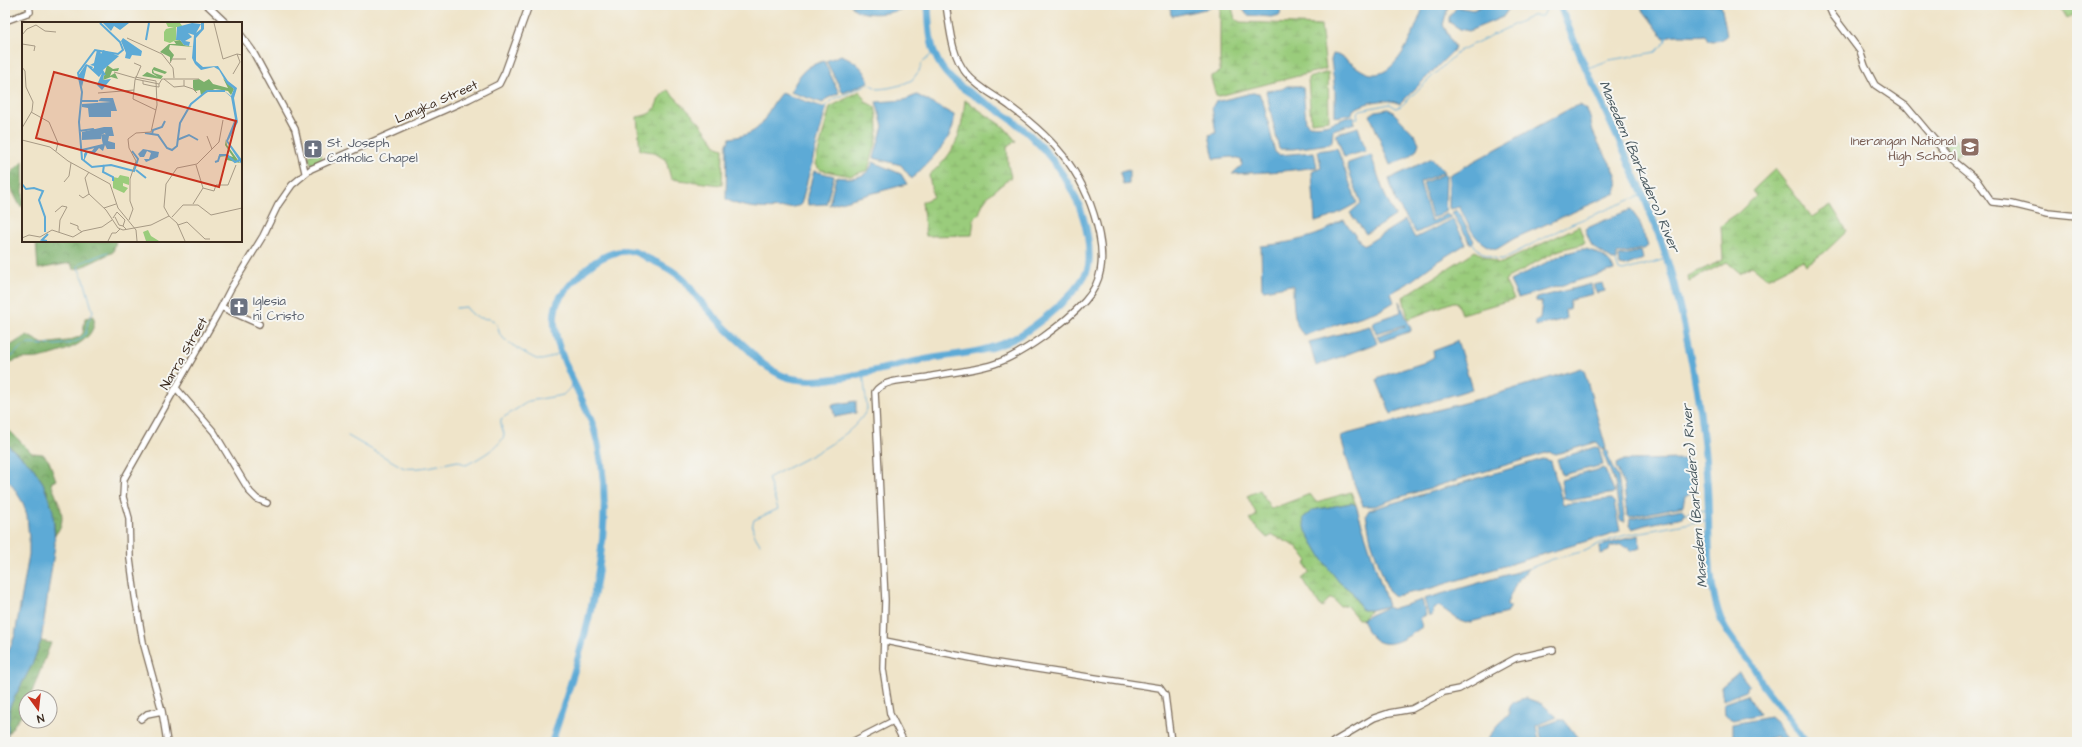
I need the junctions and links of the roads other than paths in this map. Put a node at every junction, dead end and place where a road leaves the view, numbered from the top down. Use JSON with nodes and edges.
{"nodes":[{"id":1,"x":29,"y":5,"type":"edge"},
{"id":2,"x":207,"y":5,"type":"edge"},
{"id":3,"x":529,"y":5,"type":"edge"},
{"id":4,"x":946,"y":5,"type":"edge"},
{"id":5,"x":1828,"y":5,"type":"edge"},
{"id":6,"x":5,"y":21,"type":"edge"},
{"id":7,"x":225,"y":22,"type":"edge"},
{"id":8,"x":242,"y":36,"type":"edge"},
{"id":9,"x":305,"y":172,"type":"junction"},
{"id":10,"x":2077,"y":216,"type":"edge"},
{"id":11,"x":221,"y":307,"type":"junction"},
{"id":12,"x":259,"y":324,"type":"dead end"},
{"id":13,"x":176,"y":388,"type":"junction"},
{"id":14,"x":267,"y":503,"type":"dead end"},
{"id":15,"x":885,"y":641,"type":"junction"},
{"id":16,"x":1552,"y":650,"type":"dead end"},
{"id":17,"x":161,"y":710,"type":"junction"},
{"id":18,"x":140,"y":719,"type":"dead end"},
{"id":19,"x":893,"y":721,"type":"junction"},
{"id":20,"x":168,"y":742,"type":"edge"},
{"id":21,"x":852,"y":742,"type":"edge"},
{"id":22,"x":904,"y":742,"type":"edge"},
{"id":23,"x":1171,"y":742,"type":"edge"},
{"id":24,"x":1333,"y":742,"type":"edge"}],
"edges":[{"from":1,"to":6,"type":"street"},
{"from":2,"to":7,"type":"street"},
{"from":3,"to":9,"type":"street","name":"Langka Street"},
{"from":4,"to":15,"type":"street"},
{"from":5,"to":10,"type":"street"},
{"from":8,"to":9,"type":"street"},
{"from":9,"to":11,"type":"street","name":"Narra Street"},
{"from":11,"to":12,"type":"street"},
{"from":11,"to":13,"type":"street","name":"Narra Street"},
{"from":13,"to":14,"type":"street"},
{"from":13,"to":17,"type":"street","name":"Narra Street"},
{"from":15,"to":19,"type":"street"},
{"from":15,"to":23,"type":"street"},
{"from":16,"to":24,"type":"street"},
{"from":17,"to":18,"type":"street"},
{"from":17,"to":20,"type":"street","name":"Narra Street"},
{"from":19,"to":21,"type":"street"},
{"from":19,"to":22,"type":"street"}]}
